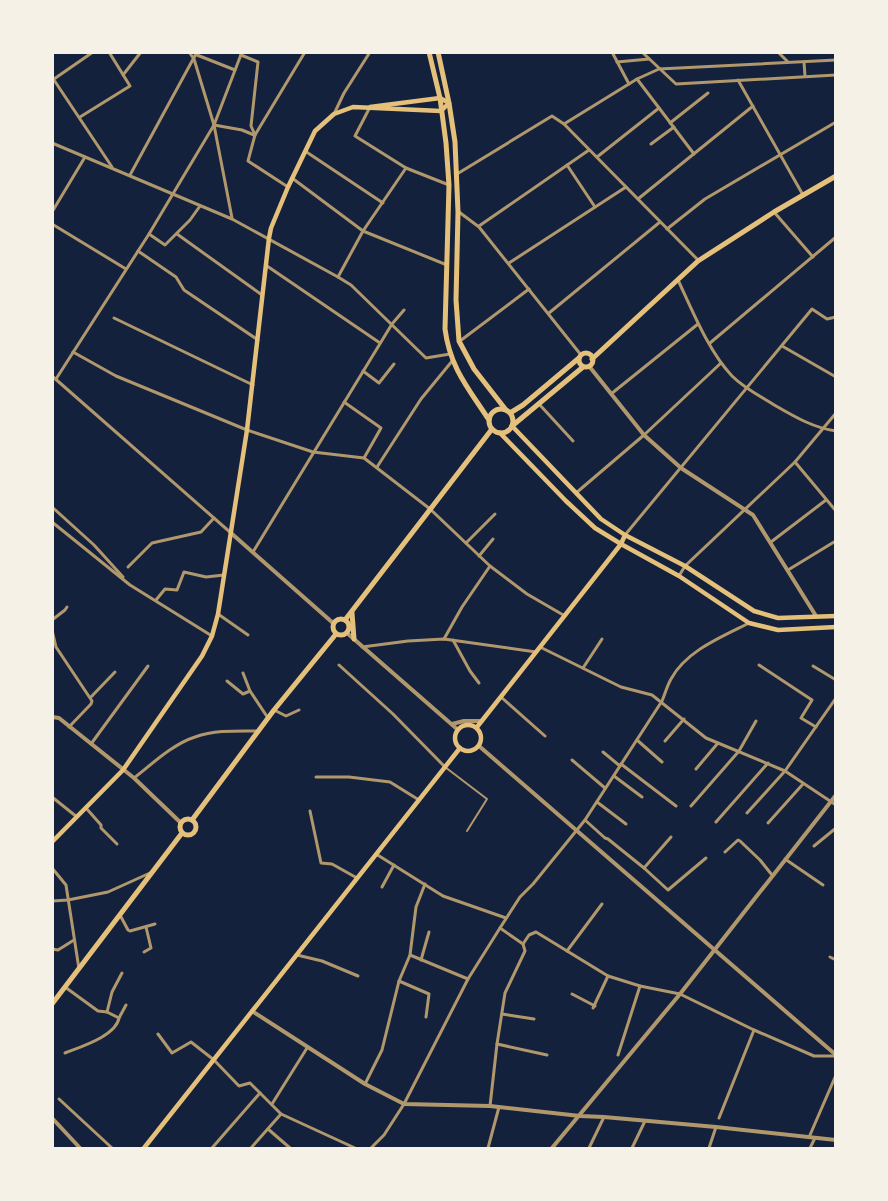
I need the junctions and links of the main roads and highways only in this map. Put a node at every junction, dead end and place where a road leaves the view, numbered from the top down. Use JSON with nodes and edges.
{"nodes":[{"id":1,"x":430,"y":52,"type":"edge"},
{"id":2,"x":438,"y":52,"type":"edge"},
{"id":3,"x":440,"y":98,"type":"junction"},
{"id":4,"x":449,"y":103,"type":"junction"},
{"id":5,"x":370,"y":107,"type":"junction"},
{"id":6,"x":441,"y":112,"type":"junction"},
{"id":7,"x":836,"y":176,"type":"edge"},
{"id":8,"x":580,"y":357,"type":"junction"},
{"id":9,"x":592,"y":359,"type":"junction"},
{"id":10,"x":586,"y":367,"type":"junction"},
{"id":11,"x":508,"y":412,"type":"junction"},
{"id":12,"x":490,"y":420,"type":"junction"},
{"id":13,"x":512,"y":426,"type":"junction"},
{"id":14,"x":492,"y":429,"type":"junction"},
{"id":15,"x":500,"y":433,"type":"junction"},
{"id":16,"x":625,"y":535,"type":"junction"},
{"id":17,"x":621,"y":544,"type":"junction"},
{"id":18,"x":352,"y":612,"type":"junction"},
{"id":19,"x":836,"y":616,"type":"edge"},
{"id":20,"x":345,"y":620,"type":"junction"},
{"id":21,"x":836,"y":628,"type":"edge"},
{"id":22,"x":336,"y":634,"type":"junction"},
{"id":23,"x":354,"y":639,"type":"road end"},
{"id":24,"x":476,"y":727,"type":"junction"},
{"id":25,"x":460,"y":748,"type":"junction"},
{"id":26,"x":192,"y":820,"type":"junction"},
{"id":27,"x":182,"y":833,"type":"junction"},
{"id":28,"x":52,"y":842,"type":"edge"},
{"id":29,"x":52,"y":1004,"type":"edge"},
{"id":30,"x":144,"y":1148,"type":"edge"}],
"edges":[{"from":1,"to":3,"type":"main road"},
{"from":2,"to":4,"type":"main road"},
{"from":3,"to":4,"type":"main road"},
{"from":3,"to":5,"type":"main road"},
{"from":3,"to":6,"type":"main road"},
{"from":4,"to":6,"type":"main road"},
{"from":4,"to":11,"type":"main road"},
{"from":5,"to":6,"type":"main road"},
{"from":5,"to":28,"type":"main road"},
{"from":6,"to":12,"type":"main road"},
{"from":7,"to":9,"type":"main road"},
{"from":8,"to":9,"type":"main road"},
{"from":8,"to":10,"type":"main road"},
{"from":8,"to":11,"type":"main road"},
{"from":9,"to":10,"type":"main road"},
{"from":10,"to":13,"type":"main road"},
{"from":11,"to":12,"type":"main road"},
{"from":11,"to":13,"type":"main road"},
{"from":12,"to":14,"type":"main road"},
{"from":13,"to":15,"type":"main road"},
{"from":13,"to":16,"type":"main road"},
{"from":14,"to":15,"type":"main road"},
{"from":14,"to":18,"type":"main road"},
{"from":15,"to":17,"type":"main road"},
{"from":16,"to":17,"type":"main road"},
{"from":16,"to":19,"type":"main road"},
{"from":17,"to":21,"type":"main road"},
{"from":17,"to":24,"type":"main road"},
{"from":18,"to":20,"type":"main road"},
{"from":18,"to":23,"type":"main road"},
{"from":20,"to":22,"type":"main road"},
{"from":20,"to":22,"type":"main road"},
{"from":22,"to":26,"type":"main road"},
{"from":24,"to":25,"type":"main road"},
{"from":24,"to":25,"type":"main road"},
{"from":25,"to":30,"type":"main road"},
{"from":26,"to":27,"type":"main road"},
{"from":26,"to":27,"type":"main road"},
{"from":27,"to":29,"type":"main road"}]}
